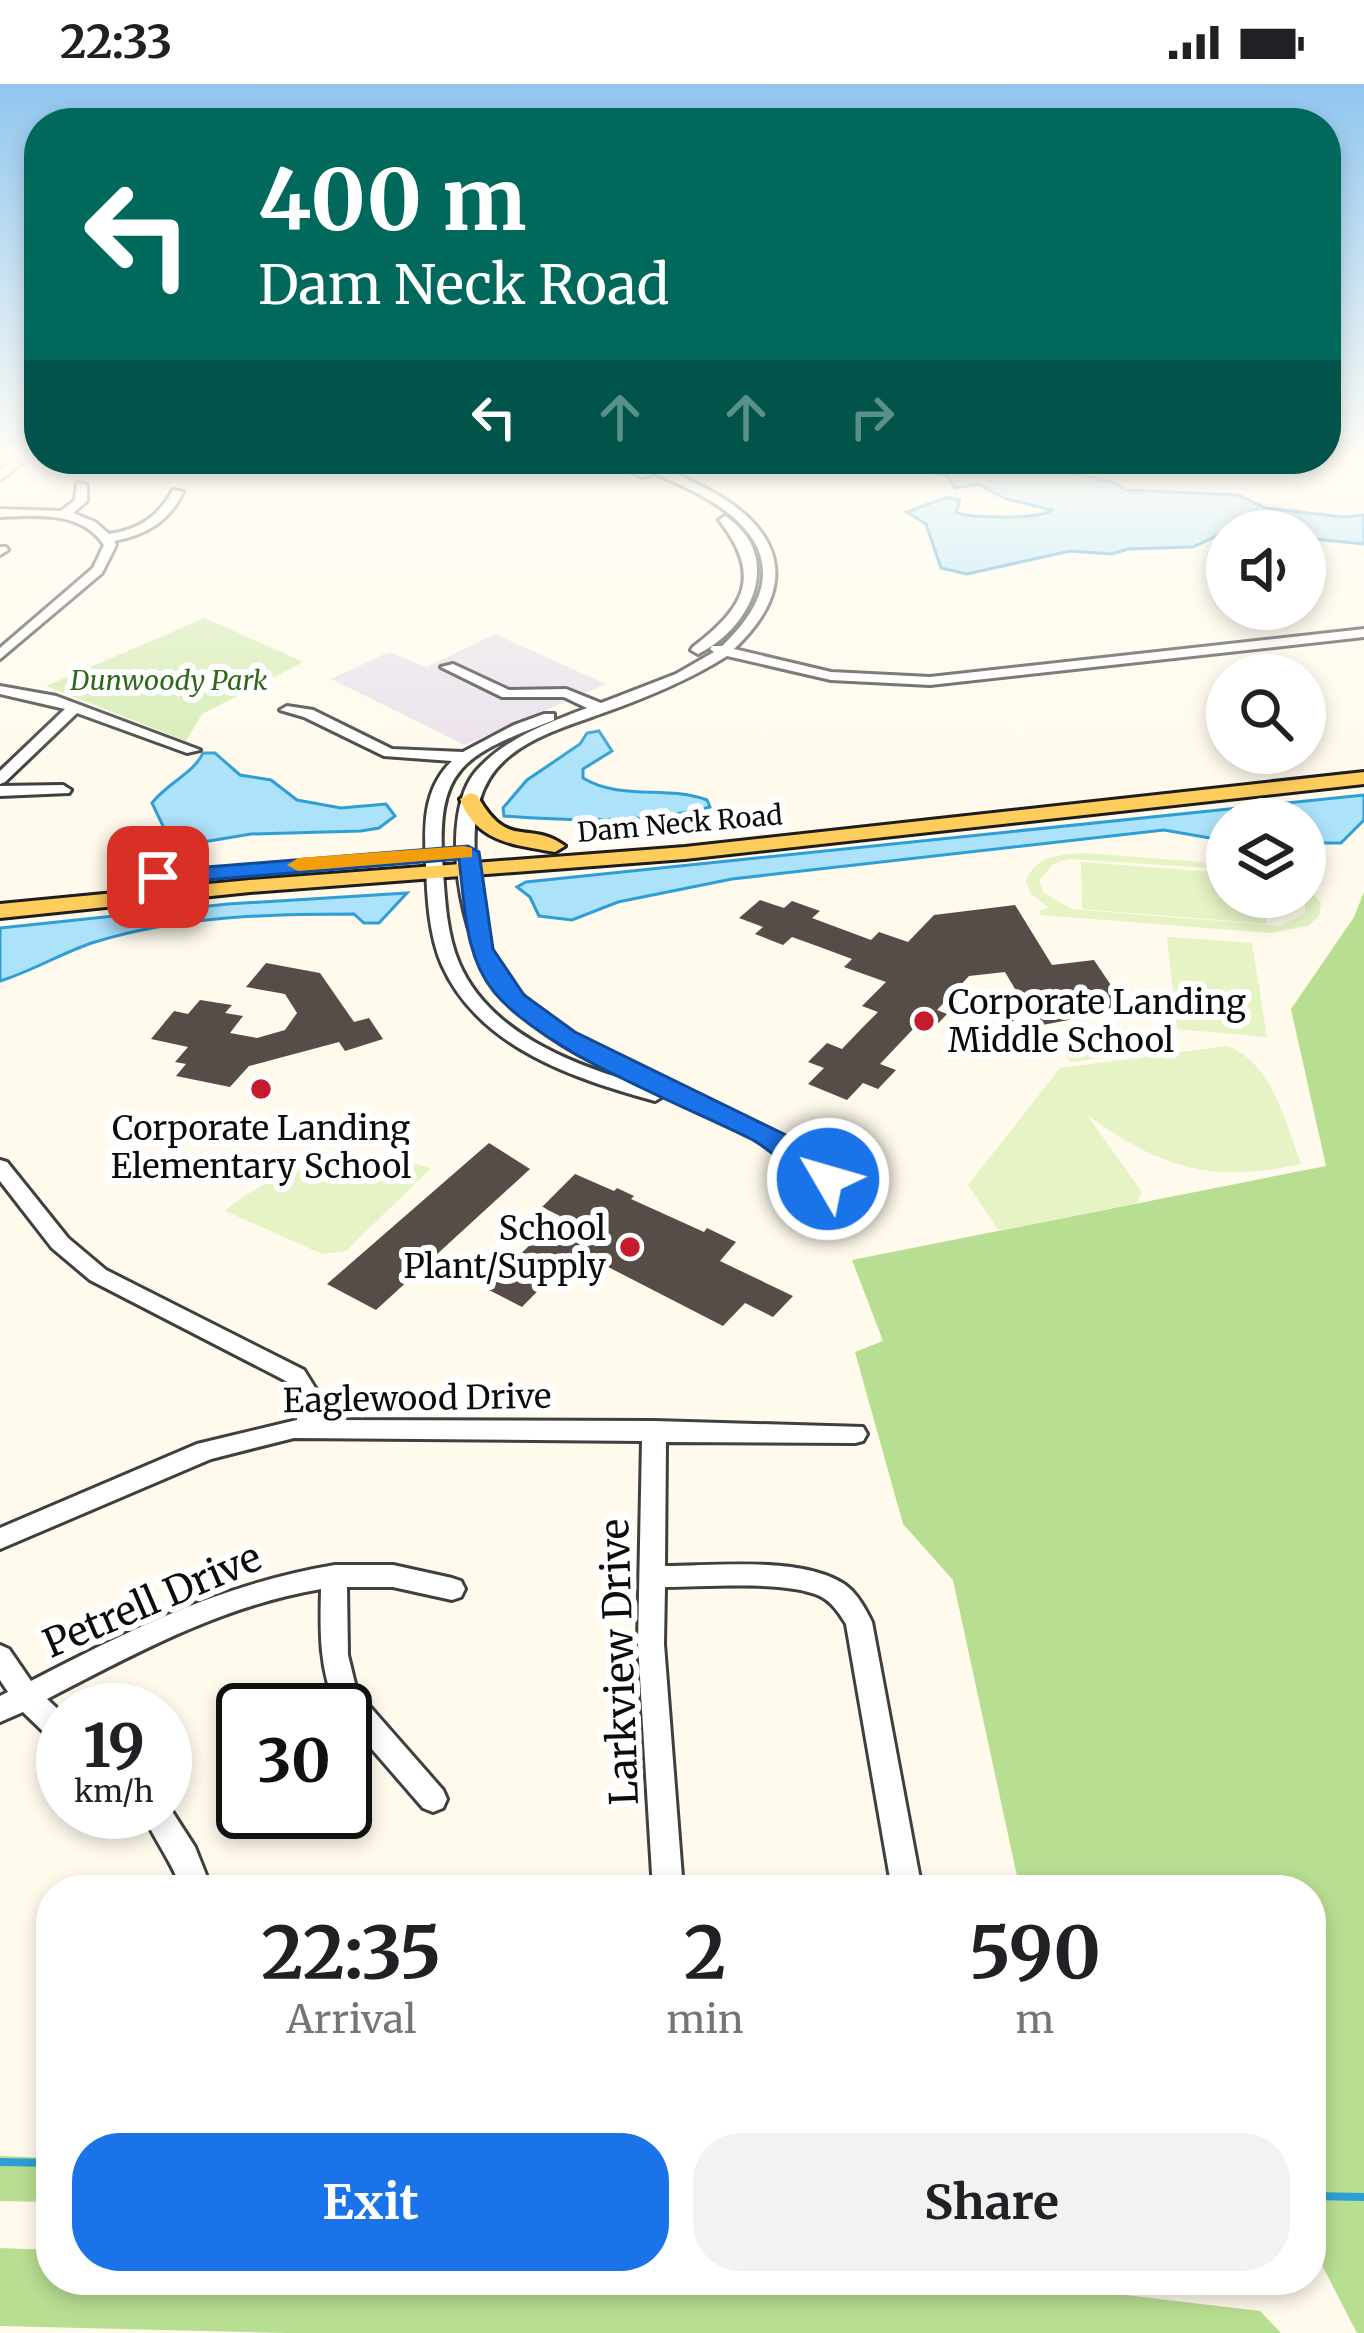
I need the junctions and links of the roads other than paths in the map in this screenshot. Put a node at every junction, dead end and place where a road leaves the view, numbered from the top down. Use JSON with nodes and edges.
{"nodes":[{"id":1,"x":102,"y":565,"type":"edge"},
{"id":2,"x":753,"y":565,"type":"edge"},
{"id":3,"x":768,"y":565,"type":"edge"},
{"id":4,"x":1364,"y":633,"type":"edge"},
{"id":5,"x":719,"y":644,"type":"junction"},
{"id":6,"x":0,"y":655,"type":"edge"},
{"id":7,"x":448,"y":667,"type":"dead end"},
{"id":8,"x":0,"y":690,"type":"edge"},
{"id":9,"x":594,"y":705,"type":"junction"},
{"id":10,"x":75,"y":707,"type":"junction"},
{"id":11,"x":287,"y":710,"type":"dead end"},
{"id":12,"x":191,"y":750,"type":"dead end"},
{"id":13,"x":468,"y":757,"type":"junction"},
{"id":14,"x":1364,"y":762,"type":"edge"},
{"id":15,"x":1364,"y":778,"type":"edge"},
{"id":16,"x":0,"y":779,"type":"edge"},
{"id":17,"x":63,"y":790,"type":"dead end"},
{"id":18,"x":0,"y":791,"type":"edge"},
{"id":19,"x":470,"y":799,"type":"junction"},
{"id":20,"x":555,"y":846,"type":"junction"},
{"id":21,"x":469,"y":861,"type":"junction"},
{"id":22,"x":436,"y":863,"type":"junction"},
{"id":23,"x":0,"y":894,"type":"edge"},
{"id":24,"x":0,"y":911,"type":"edge"},
{"id":25,"x":747,"y":1126,"type":"junction"},
{"id":26,"x":0,"y":1167,"type":"edge"},
{"id":27,"x":828,"y":1179,"type":"dead end"},
{"id":28,"x":310,"y":1427,"type":"junction"},
{"id":29,"x":654,"y":1430,"type":"junction"},
{"id":30,"x":856,"y":1434,"type":"dead end"},
{"id":31,"x":0,"y":1539,"type":"edge"},
{"id":32,"x":651,"y":1576,"type":"junction"},
{"id":33,"x":334,"y":1577,"type":"junction"},
{"id":34,"x":452,"y":1589,"type":"dead end"},
{"id":35,"x":0,"y":1657,"type":"edge"},
{"id":36,"x":26,"y":1696,"type":"junction"},
{"id":37,"x":36,"y":1706,"type":"edge"},
{"id":38,"x":0,"y":1710,"type":"edge"},
{"id":39,"x":433,"y":1799,"type":"dead end"},
{"id":40,"x":173,"y":1839,"type":"edge"},
{"id":41,"x":191,"y":1875,"type":"edge"},
{"id":42,"x":667,"y":1875,"type":"edge"},
{"id":43,"x":905,"y":1875,"type":"edge"}],
"edges":[{"from":1,"to":6,"type":"street"},
{"from":2,"to":5,"type":"street"},
{"from":3,"to":5,"type":"street"},
{"from":4,"to":5,"type":"street"},
{"from":5,"to":9,"type":"street"},
{"from":7,"to":9,"type":"street"},
{"from":8,"to":10,"type":"street"},
{"from":9,"to":13,"type":"street"},
{"from":9,"to":19,"type":"street"},
{"from":10,"to":12,"type":"street"},
{"from":10,"to":16,"type":"street"},
{"from":11,"to":13,"type":"street"},
{"from":13,"to":22,"type":"street"},
{"from":14,"to":20,"type":"main road","name":"Dam Neck Road"},
{"from":15,"to":21,"type":"main road","name":"Dam Neck Road"},
{"from":17,"to":18,"type":"street"},
{"from":19,"to":20,"type":"main road"},
{"from":19,"to":21,"type":"street"},
{"from":20,"to":21,"type":"main road","name":"Dam Neck Road"},
{"from":21,"to":22,"type":"main road","name":"Dam Neck Road"},
{"from":21,"to":25,"type":"street"},
{"from":22,"to":23,"type":"main road","name":"Dam Neck Road"},
{"from":22,"to":24,"type":"main road","name":"Dam Neck Road"},
{"from":22,"to":25,"type":"street"},
{"from":25,"to":27,"type":"street"},
{"from":26,"to":28,"type":"street"},
{"from":28,"to":29,"type":"street","name":"Eaglewood Drive"},
{"from":28,"to":31,"type":"street","name":"Eaglewood Drive"},
{"from":29,"to":30,"type":"street","name":"Eaglewood Drive"},
{"from":29,"to":32,"type":"street","name":"Larkview Drive"},
{"from":32,"to":42,"type":"street","name":"Larkview Drive"},
{"from":32,"to":43,"type":"street"},
{"from":33,"to":34,"type":"street","name":"Petrell Drive"},
{"from":33,"to":36,"type":"street","name":"Petrell Drive"},
{"from":33,"to":39,"type":"street"},
{"from":35,"to":36,"type":"street"},
{"from":36,"to":37,"type":"street"},
{"from":36,"to":38,"type":"street","name":"Petrell Drive"},
{"from":40,"to":41,"type":"street"}]}
